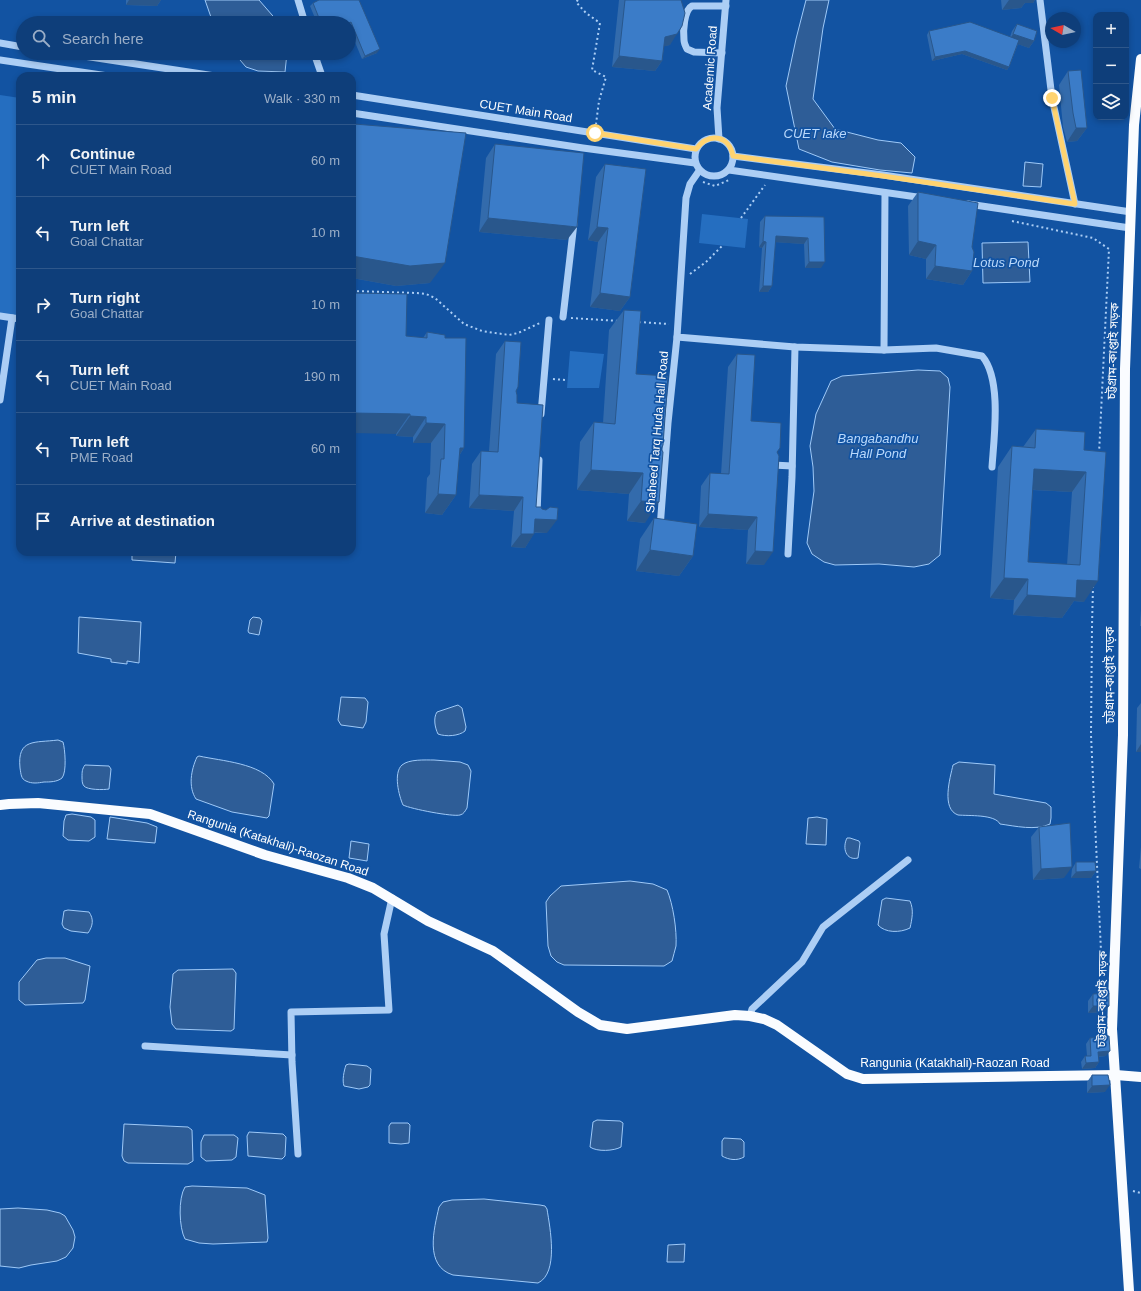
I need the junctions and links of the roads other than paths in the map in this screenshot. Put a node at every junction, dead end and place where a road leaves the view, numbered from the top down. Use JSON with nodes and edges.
{"nodes":[{"id":1,"x":298,"y":0,"type":"edge"},
{"id":2,"x":1040,"y":0,"type":"edge"},
{"id":3,"x":726,"y":3,"type":"edge"},
{"id":4,"x":303,"y":16,"type":"edge"},
{"id":5,"x":0,"y":43,"type":"edge"},
{"id":6,"x":16,"y":46,"type":"edge"},
{"id":7,"x":722,"y":53,"type":"junction"},
{"id":8,"x":1141,"y":59,"type":"edge"},
{"id":9,"x":0,"y":60,"type":"edge"},
{"id":10,"x":110,"y":60,"type":"edge"},
{"id":11,"x":316,"y":60,"type":"edge"},
{"id":12,"x":81,"y":72,"type":"edge"},
{"id":13,"x":189,"y":72,"type":"edge"},
{"id":14,"x":321,"y":72,"type":"edge"},
{"id":15,"x":356,"y":97,"type":"edge"},
{"id":16,"x":356,"y":114,"type":"edge"},
{"id":17,"x":719,"y":138,"type":"junction"},
{"id":18,"x":696,"y":149,"type":"junction"},
{"id":19,"x":733,"y":156,"type":"junction"},
{"id":20,"x":695,"y":163,"type":"junction"},
{"id":21,"x":729,"y":170,"type":"junction"},
{"id":22,"x":700,"y":171,"type":"junction"},
{"id":23,"x":885,"y":193,"type":"junction"},
{"id":24,"x":928,"y":199,"type":"edge"},
{"id":25,"x":959,"y":203,"type":"edge"},
{"id":26,"x":1075,"y":204,"type":"junction"},
{"id":27,"x":975,"y":205,"type":"junction"},
{"id":28,"x":1131,"y":212,"type":"junction"},
{"id":29,"x":973,"y":214,"type":"edge"},
{"id":30,"x":575,"y":217,"type":"edge"},
{"id":31,"x":1130,"y":228,"type":"junction"},
{"id":32,"x":0,"y":316,"type":"edge"},
{"id":33,"x":563,"y":317,"type":"road end"},
{"id":34,"x":12,"y":318,"type":"junction"},
{"id":35,"x":16,"y":318,"type":"edge"},
{"id":36,"x":548,"y":320,"type":"road end"},
{"id":37,"x":677,"y":337,"type":"junction"},
{"id":38,"x":795,"y":347,"type":"junction"},
{"id":39,"x":884,"y":350,"type":"junction"},
{"id":40,"x":0,"y":400,"type":"edge"},
{"id":41,"x":540,"y":421,"type":"edge"},
{"id":42,"x":539,"y":451,"type":"edge"},
{"id":43,"x":773,"y":465,"type":"edge"},
{"id":44,"x":792,"y":466,"type":"junction"},
{"id":45,"x":992,"y":467,"type":"dead end"},
{"id":46,"x":536,"y":520,"type":"edge"},
{"id":47,"x":660,"y":529,"type":"edge"},
{"id":48,"x":788,"y":554,"type":"dead end"},
{"id":49,"x":0,"y":806,"type":"edge"},
{"id":50,"x":908,"y":860,"type":"dead end"},
{"id":51,"x":392,"y":898,"type":"junction"},
{"id":52,"x":750,"y":1016,"type":"junction"},
{"id":53,"x":145,"y":1046,"type":"dead end"},
{"id":54,"x":292,"y":1054,"type":"junction"},
{"id":55,"x":1116,"y":1074,"type":"junction"},
{"id":56,"x":1141,"y":1077,"type":"edge"},
{"id":57,"x":298,"y":1154,"type":"dead end"},
{"id":58,"x":1129,"y":1291,"type":"edge"}],
"edges":[{"from":1,"to":4,"type":"street"},
{"from":2,"to":26,"type":"street"},
{"from":3,"to":7,"type":"street","name":"Academic Road"},
{"from":3,"to":7,"type":"street"},
{"from":5,"to":6,"type":"street"},
{"from":7,"to":17,"type":"street","name":"Academic Road"},
{"from":8,"to":28,"type":"main road","name":"চট্টগ্রাম-কাপ্তাই সড়ক"},
{"from":9,"to":12,"type":"street"},
{"from":10,"to":13,"type":"street"},
{"from":11,"to":14,"type":"street"},
{"from":15,"to":18,"type":"street","name":"CUET Main Road"},
{"from":16,"to":20,"type":"street"},
{"from":17,"to":18,"type":"street"},
{"from":17,"to":19,"type":"street"},
{"from":18,"to":20,"type":"street"},
{"from":19,"to":21,"type":"street"},
{"from":19,"to":26,"type":"street"},
{"from":20,"to":22,"type":"street"},
{"from":21,"to":22,"type":"street"},
{"from":21,"to":23,"type":"street"},
{"from":22,"to":37,"type":"street","name":"Shaheed Tarq Huda Hall Road"},
{"from":23,"to":24,"type":"street"},
{"from":23,"to":39,"type":"street"},
{"from":25,"to":27,"type":"street"},
{"from":26,"to":28,"type":"street"},
{"from":27,"to":29,"type":"street"},
{"from":27,"to":31,"type":"street"},
{"from":28,"to":31,"type":"main road","name":"চট্টগ্রাম-কাপ্তাই সড়ক"},
{"from":30,"to":33,"type":"street"},
{"from":31,"to":55,"type":"main road","name":"চট্টগ্রাম-কাপ্তাই সড়ক"},
{"from":32,"to":34,"type":"street"},
{"from":34,"to":35,"type":"street"},
{"from":34,"to":40,"type":"street"},
{"from":36,"to":41,"type":"street"},
{"from":37,"to":38,"type":"street"},
{"from":37,"to":47,"type":"street","name":"Shaheed Tarq Huda Hall Road"},
{"from":38,"to":39,"type":"street"},
{"from":38,"to":44,"type":"street"},
{"from":39,"to":45,"type":"street"},
{"from":42,"to":46,"type":"street"},
{"from":43,"to":44,"type":"street"},
{"from":44,"to":48,"type":"street"},
{"from":49,"to":51,"type":"main road","name":"Rangunia (Katakhali)-Raozan Road"},
{"from":50,"to":52,"type":"street"},
{"from":51,"to":52,"type":"main road","name":"Rangunia (Katakhali)-Raozan Road"},
{"from":51,"to":54,"type":"street"},
{"from":52,"to":55,"type":"main road","name":"Rangunia (Katakhali)-Raozan Road"},
{"from":53,"to":54,"type":"street"},
{"from":54,"to":57,"type":"street"},
{"from":55,"to":56,"type":"main road","name":"Rangunia (Katakhali)-Raozan Road"},
{"from":55,"to":58,"type":"main road","name":"চট্টগ্রাম-কাপ্তাই সড়ক"}]}
